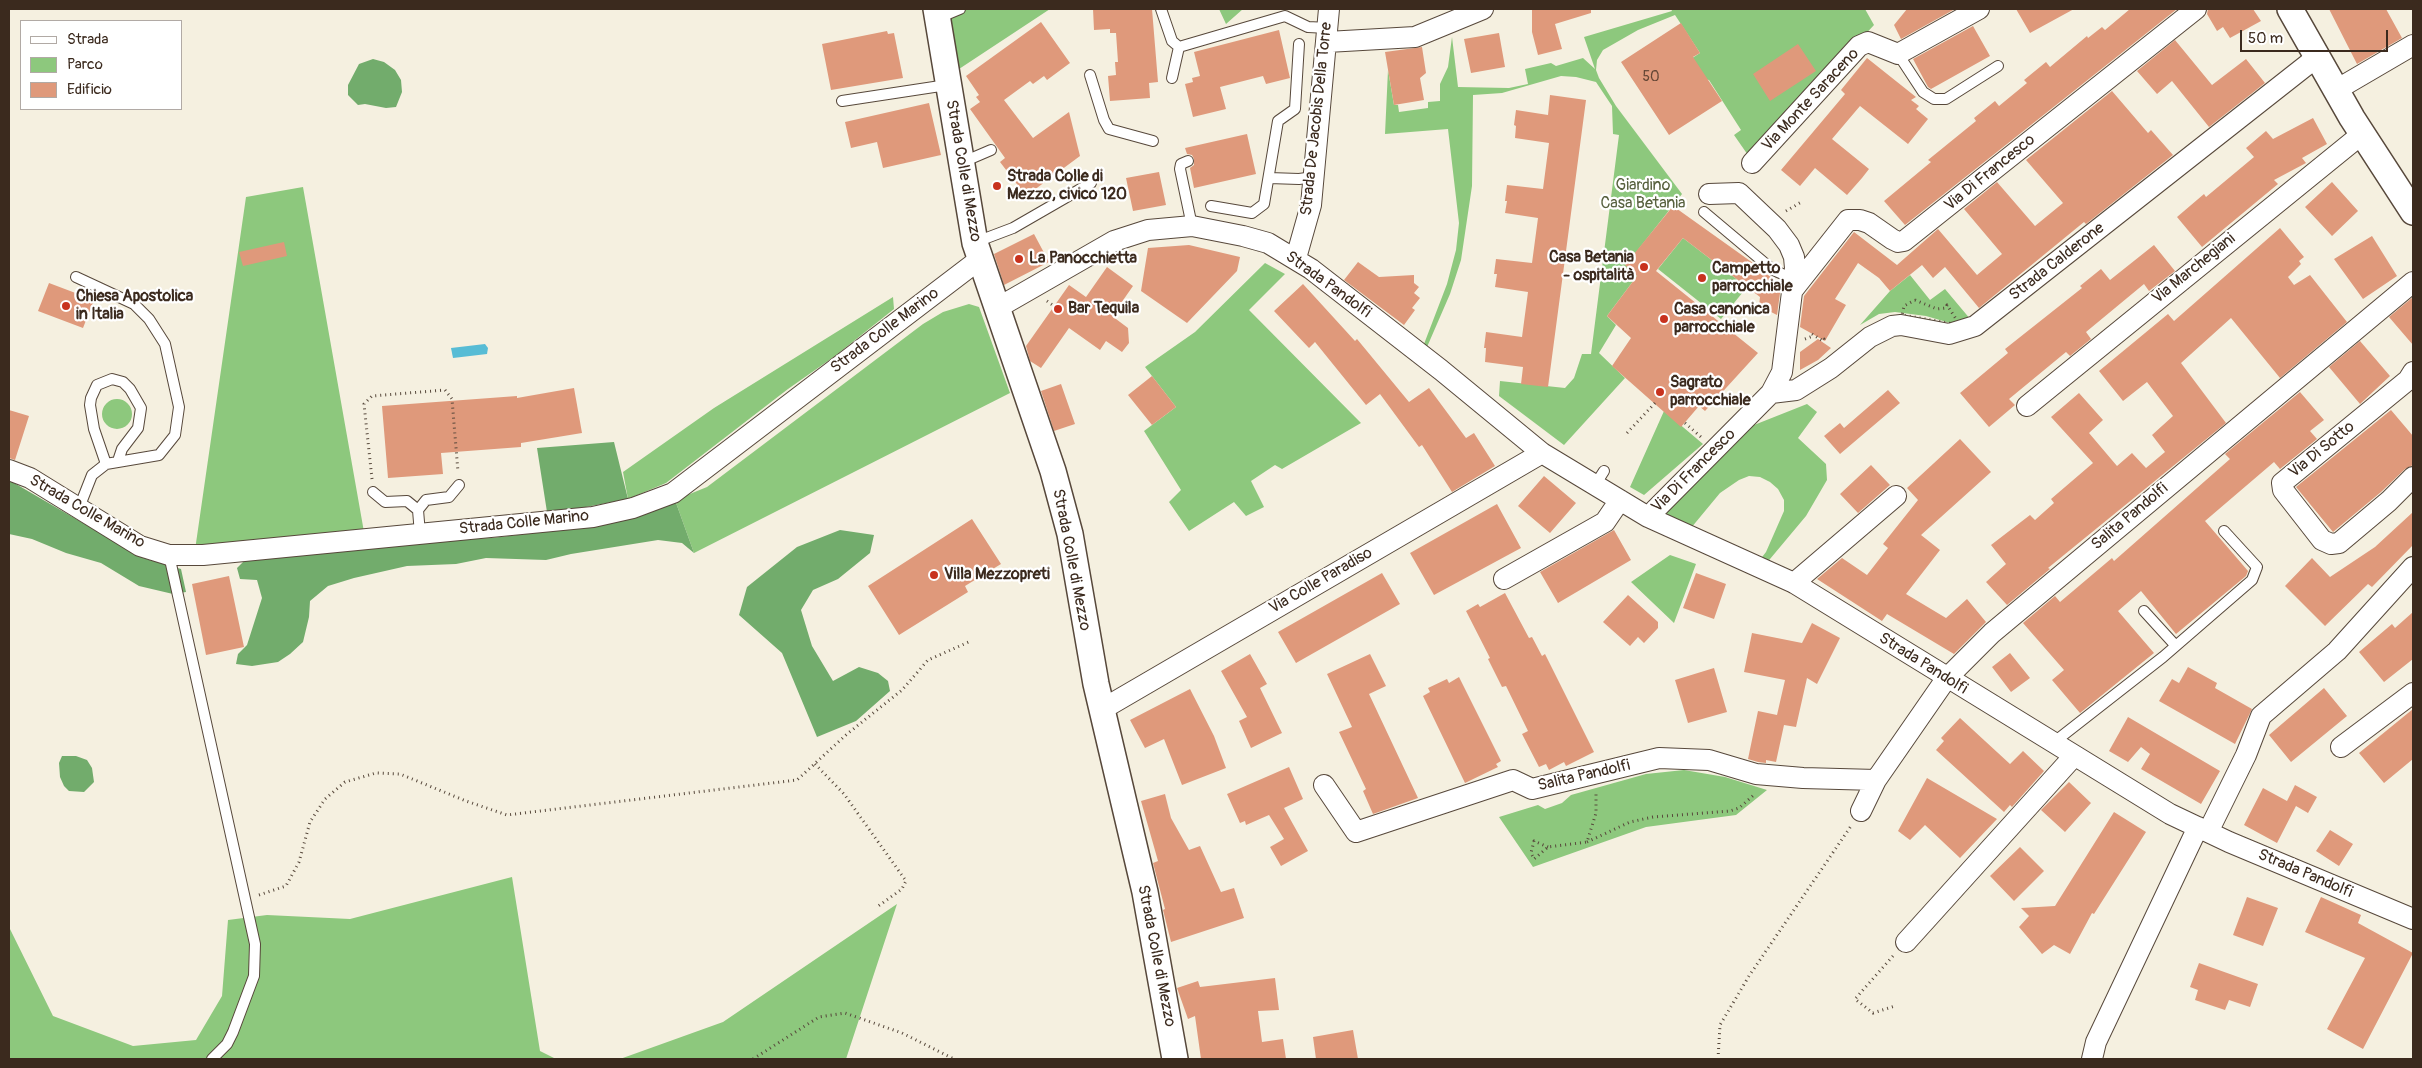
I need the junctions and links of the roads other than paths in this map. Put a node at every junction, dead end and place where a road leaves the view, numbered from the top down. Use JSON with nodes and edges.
{"nodes":[{"id":1,"x":1161,"y":9,"type":"edge"},
{"id":2,"x":1483,"y":9,"type":"edge"},
{"id":3,"x":1978,"y":9,"type":"edge"},
{"id":4,"x":2196,"y":9,"type":"edge"},
{"id":5,"x":2290,"y":9,"type":"edge"},
{"id":6,"x":944,"y":10,"type":"edge"},
{"id":7,"x":1332,"y":30,"type":"edge"},
{"id":8,"x":1300,"y":44,"type":"dead end"},
{"id":9,"x":2413,"y":46,"type":"edge"},
{"id":10,"x":1179,"y":47,"type":"junction"},
{"id":11,"x":1898,"y":54,"type":"junction"},
{"id":12,"x":2317,"y":57,"type":"junction"},
{"id":13,"x":1998,"y":66,"type":"dead end"},
{"id":14,"x":1090,"y":75,"type":"dead end"},
{"id":15,"x":1172,"y":78,"type":"dead end"},
{"id":16,"x":947,"y":85,"type":"junction"},
{"id":17,"x":2336,"y":90,"type":"junction"},
{"id":18,"x":842,"y":101,"type":"dead end"},
{"id":19,"x":2362,"y":134,"type":"junction"},
{"id":20,"x":1153,"y":141,"type":"dead end"},
{"id":21,"x":991,"y":150,"type":"dead end"},
{"id":22,"x":1188,"y":161,"type":"dead end"},
{"id":23,"x":962,"y":162,"type":"junction"},
{"id":24,"x":1752,"y":163,"type":"dead end"},
{"id":25,"x":1314,"y":177,"type":"junction"},
{"id":26,"x":1269,"y":178,"type":"junction"},
{"id":27,"x":1091,"y":183,"type":"dead end"},
{"id":28,"x":1706,"y":203,"type":"joint"},
{"id":29,"x":1211,"y":206,"type":"dead end"},
{"id":30,"x":2413,"y":212,"type":"edge"},
{"id":31,"x":1192,"y":226,"type":"junction"},
{"id":32,"x":977,"y":251,"type":"junction"},
{"id":33,"x":1296,"y":258,"type":"junction"},
{"id":34,"x":76,"y":277,"type":"dead end"},
{"id":35,"x":2413,"y":282,"type":"edge"},
{"id":36,"x":1793,"y":285,"type":"junction"},
{"id":37,"x":999,"y":307,"type":"junction"},
{"id":38,"x":2413,"y":372,"type":"edge"},
{"id":39,"x":1771,"y":392,"type":"junction"},
{"id":40,"x":2028,"y":406,"type":"dead end"},
{"id":41,"x":1542,"y":453,"type":"junction"},
{"id":42,"x":118,"y":461,"type":"junction"},
{"id":43,"x":106,"y":464,"type":"junction"},
{"id":44,"x":9,"y":470,"type":"edge"},
{"id":45,"x":2413,"y":477,"type":"edge"},
{"id":46,"x":459,"y":485,"type":"road end"},
{"id":47,"x":373,"y":492,"type":"road end"},
{"id":48,"x":1896,"y":496,"type":"dead end"},
{"id":49,"x":1620,"y":500,"type":"junction"},
{"id":50,"x":78,"y":508,"type":"junction"},
{"id":51,"x":418,"y":510,"type":"junction"},
{"id":52,"x":1648,"y":516,"type":"junction"},
{"id":53,"x":2224,"y":531,"type":"dead end"},
{"id":54,"x":420,"y":534,"type":"junction"},
{"id":55,"x":169,"y":555,"type":"junction"},
{"id":56,"x":2413,"y":567,"type":"edge"},
{"id":57,"x":1504,"y":580,"type":"dead end"},
{"id":58,"x":1794,"y":583,"type":"junction"},
{"id":59,"x":2144,"y":611,"type":"dead end"},
{"id":60,"x":2175,"y":644,"type":"junction"},
{"id":61,"x":1946,"y":678,"type":"junction"},
{"id":62,"x":2413,"y":693,"type":"edge"},
{"id":63,"x":1102,"y":710,"type":"junction"},
{"id":64,"x":2053,"y":743,"type":"junction"},
{"id":65,"x":2341,"y":747,"type":"dead end"},
{"id":66,"x":2074,"y":756,"type":"junction"},
{"id":67,"x":1876,"y":780,"type":"junction"},
{"id":68,"x":1324,"y":785,"type":"dead end"},
{"id":69,"x":1861,"y":811,"type":"road end"},
{"id":70,"x":2203,"y":829,"type":"junction"},
{"id":71,"x":2413,"y":919,"type":"edge"},
{"id":72,"x":1906,"y":942,"type":"road end"},
{"id":73,"x":2089,"y":1058,"type":"edge"},
{"id":74,"x":212,"y":1059,"type":"edge"},
{"id":75,"x":1175,"y":1059,"type":"edge"}],
"edges":[{"from":1,"to":10,"type":"lane"},
{"from":2,"to":7,"type":"street"},
{"from":3,"to":11,"type":"street"},
{"from":4,"to":36,"type":"street","name":"Via Di Francesco"},
{"from":5,"to":12,"type":"street"},
{"from":6,"to":16,"type":"street","name":"Strada Colle di Mezzo"},
{"from":7,"to":10,"type":"lane"},
{"from":7,"to":25,"type":"street","name":"Strada De Jacobis Della Torre"},
{"from":8,"to":26,"type":"lane"},
{"from":9,"to":17,"type":"street"},
{"from":10,"to":15,"type":"lane"},
{"from":11,"to":13,"type":"lane"},
{"from":11,"to":24,"type":"street","name":"Via Monte Saraceno"},
{"from":12,"to":17,"type":"street"},
{"from":12,"to":39,"type":"street","name":"Strada Calderone"},
{"from":14,"to":20,"type":"lane"},
{"from":16,"to":18,"type":"lane"},
{"from":16,"to":23,"type":"street","name":"Strada Colle di Mezzo"},
{"from":17,"to":19,"type":"street"},
{"from":19,"to":30,"type":"street"},
{"from":19,"to":40,"type":"street","name":"Via Marchegiani"},
{"from":21,"to":23,"type":"lane"},
{"from":22,"to":31,"type":"lane"},
{"from":23,"to":32,"type":"street","name":"Strada Colle di Mezzo"},
{"from":25,"to":26,"type":"lane"},
{"from":25,"to":33,"type":"street","name":"Strada De Jacobis Della Torre"},
{"from":26,"to":29,"type":"lane"},
{"from":27,"to":32,"type":"lane"},
{"from":28,"to":36,"type":"lane"},
{"from":28,"to":36,"type":"street","name":"Via Di Francesco"},
{"from":31,"to":33,"type":"street","name":"Strada Pandolfi"},
{"from":31,"to":37,"type":"street","name":"Strada Pandolfi"},
{"from":32,"to":37,"type":"street","name":"Strada Colle di Mezzo"},
{"from":32,"to":54,"type":"street","name":"Strada Colle Marino"},
{"from":33,"to":41,"type":"street","name":"Strada Pandolfi"},
{"from":34,"to":42,"type":"lane"},
{"from":35,"to":61,"type":"street","name":"Salita Pandolfi"},
{"from":36,"to":39,"type":"street","name":"Via Di Francesco"},
{"from":37,"to":63,"type":"street","name":"Strada Colle di Mezzo"},
{"from":38,"to":45,"type":"street","name":"Via Di Sotto"},
{"from":39,"to":52,"type":"street","name":"Via Di Francesco"},
{"from":41,"to":49,"type":"street","name":"Strada Pandolfi"},
{"from":41,"to":63,"type":"street","name":"Via Colle Paradiso"},
{"from":42,"to":43,"type":"lane"},
{"from":42,"to":43,"type":"lane"},
{"from":43,"to":50,"type":"lane"},
{"from":44,"to":50,"type":"street","name":"Strada Colle Marino"},
{"from":46,"to":51,"type":"lane"},
{"from":47,"to":51,"type":"lane"},
{"from":48,"to":58,"type":"street"},
{"from":49,"to":52,"type":"street","name":"Strada Pandolfi"},
{"from":49,"to":57,"type":"street"},
{"from":50,"to":55,"type":"street","name":"Strada Colle Marino"},
{"from":51,"to":54,"type":"lane"},
{"from":52,"to":58,"type":"street","name":"Strada Pandolfi"},
{"from":53,"to":60,"type":"lane"},
{"from":54,"to":55,"type":"street","name":"Strada Colle Marino"},
{"from":55,"to":74,"type":"lane"},
{"from":56,"to":70,"type":"street"},
{"from":58,"to":61,"type":"street","name":"Strada Pandolfi"},
{"from":59,"to":60,"type":"lane"},
{"from":60,"to":64,"type":"lane"},
{"from":61,"to":64,"type":"street","name":"Strada Pandolfi"},
{"from":61,"to":67,"type":"street","name":"Salita Pandolfi"},
{"from":62,"to":65,"type":"street"},
{"from":63,"to":75,"type":"street","name":"Strada Colle di Mezzo"},
{"from":64,"to":66,"type":"street","name":"Strada Pandolfi"},
{"from":66,"to":70,"type":"street","name":"Strada Pandolfi"},
{"from":66,"to":72,"type":"street"},
{"from":67,"to":68,"type":"street","name":"Salita Pandolfi"},
{"from":67,"to":69,"type":"street","name":"Salita Pandolfi"},
{"from":70,"to":71,"type":"street","name":"Strada Pandolfi"},
{"from":70,"to":73,"type":"street"}]}
